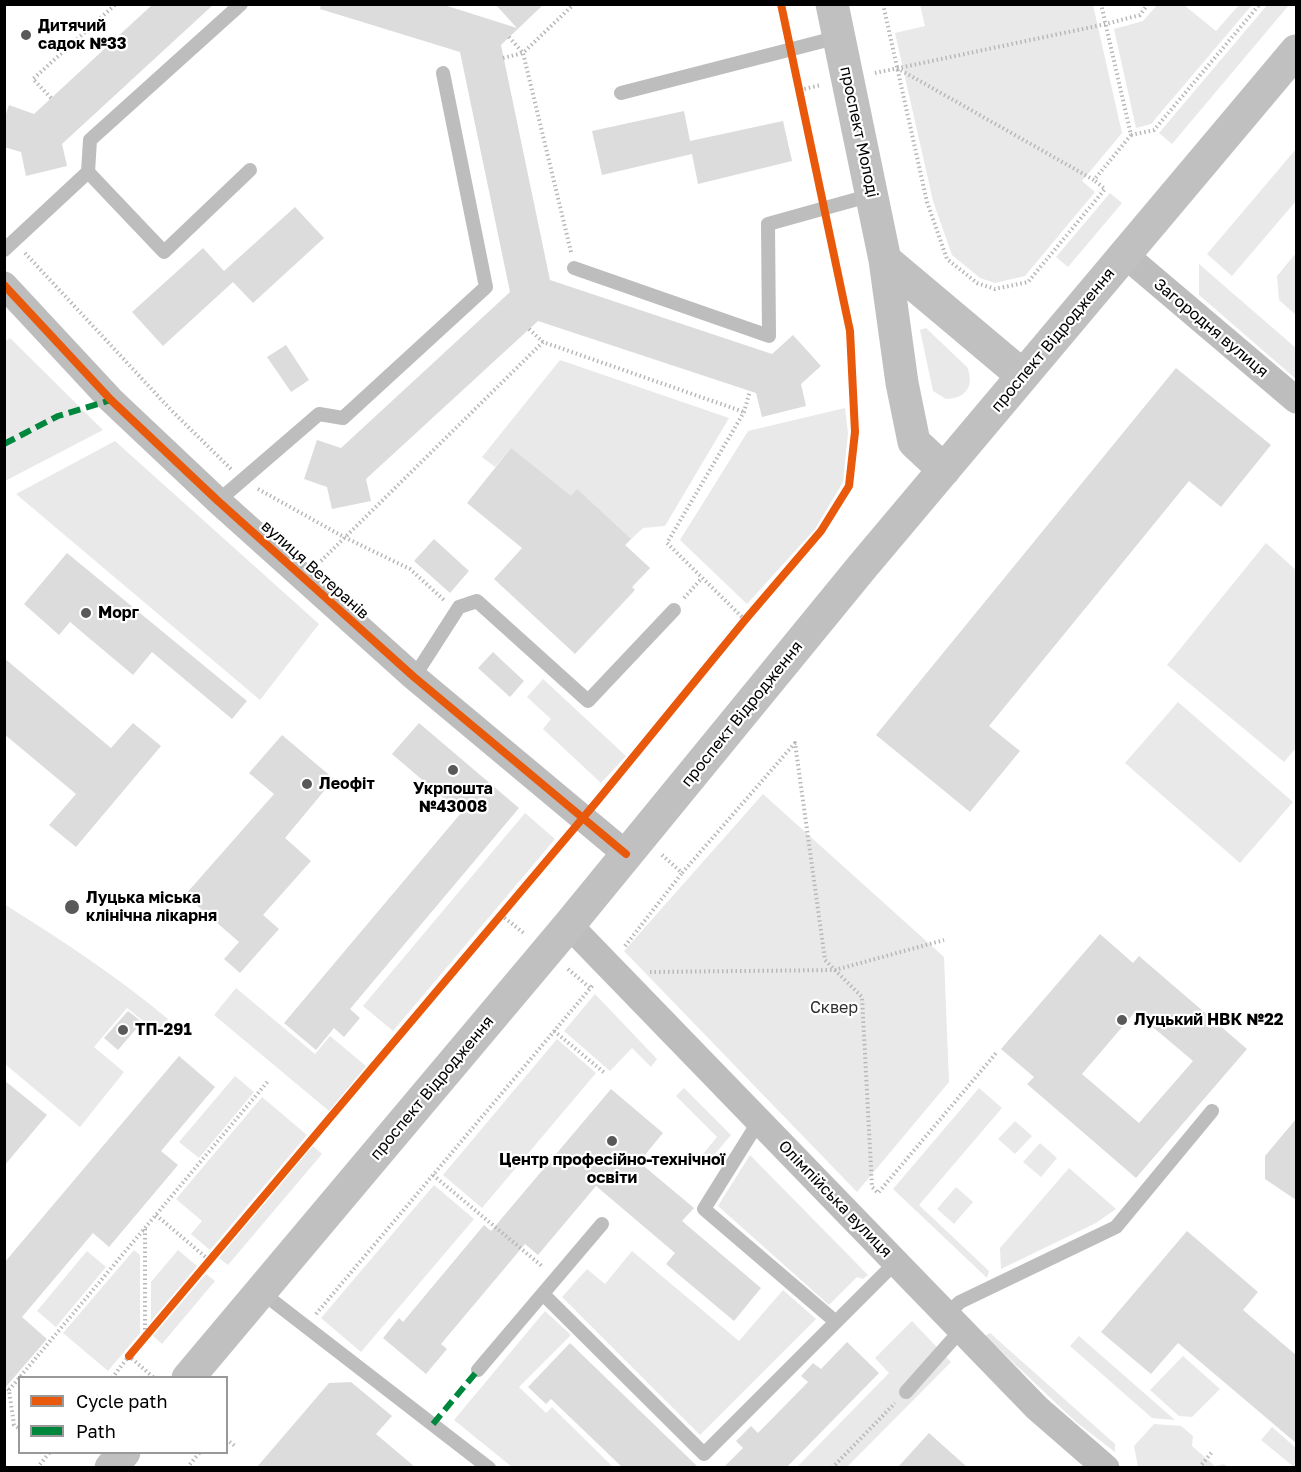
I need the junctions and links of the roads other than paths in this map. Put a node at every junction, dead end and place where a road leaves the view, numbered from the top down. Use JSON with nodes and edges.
{"nodes":[{"id":1,"x":241,"y":4,"type":"edge"},
{"id":2,"x":832,"y":4,"type":"edge"},
{"id":3,"x":839,"y":37,"type":"junction"},
{"id":4,"x":1296,"y":51,"type":"edge"},
{"id":5,"x":444,"y":74,"type":"dead end"},
{"id":6,"x":621,"y":93,"type":"dead end"},
{"id":7,"x":250,"y":170,"type":"dead end"},
{"id":8,"x":88,"y":172,"type":"junction"},
{"id":9,"x":872,"y":195,"type":"junction"},
{"id":10,"x":9,"y":246,"type":"edge"},
{"id":11,"x":1125,"y":255,"type":"junction"},
{"id":12,"x":885,"y":260,"type":"junction"},
{"id":13,"x":574,"y":268,"type":"road end"},
{"id":14,"x":4,"y":285,"type":"edge"},
{"id":15,"x":1023,"y":376,"type":"junction"},
{"id":16,"x":1296,"y":400,"type":"edge"},
{"id":17,"x":944,"y":470,"type":"junction"},
{"id":18,"x":218,"y":501,"type":"junction"},
{"id":19,"x":674,"y":610,"type":"road end"},
{"id":20,"x":414,"y":677,"type":"junction"},
{"id":21,"x":633,"y":846,"type":"junction"},
{"id":22,"x":569,"y":925,"type":"junction"},
{"id":23,"x":1212,"y":1111,"type":"dead end"},
{"id":24,"x":759,"y":1121,"type":"junction"},
{"id":25,"x":602,"y":1224,"type":"dead end"},
{"id":26,"x":896,"y":1262,"type":"junction"},
{"id":27,"x":260,"y":1291,"type":"junction"},
{"id":28,"x":543,"y":1294,"type":"junction"},
{"id":29,"x":836,"y":1322,"type":"junction"},
{"id":30,"x":953,"y":1322,"type":"junction"},
{"id":31,"x":478,"y":1370,"type":"dead end"},
{"id":32,"x":189,"y":1376,"type":"edge"},
{"id":33,"x":906,"y":1392,"type":"road end"},
{"id":34,"x":122,"y":1454,"type":"edge"},
{"id":35,"x":111,"y":1467,"type":"edge"},
{"id":36,"x":489,"y":1467,"type":"edge"},
{"id":37,"x":1106,"y":1467,"type":"edge"}],
"edges":[{"from":1,"to":8,"type":"lane"},
{"from":2,"to":3,"type":"main road","name":"проспект Молоді"},
{"from":3,"to":6,"type":"lane"},
{"from":3,"to":9,"type":"main road","name":"проспект Молоді"},
{"from":4,"to":11,"type":"main road","name":"проспект Відродження"},
{"from":5,"to":18,"type":"lane"},
{"from":7,"to":8,"type":"lane"},
{"from":8,"to":10,"type":"lane"},
{"from":9,"to":12,"type":"main road","name":"проспект Молоді"},
{"from":9,"to":13,"type":"lane"},
{"from":11,"to":15,"type":"main road","name":"проспект Відродження"},
{"from":11,"to":16,"type":"street","name":"Загородня вулиця"},
{"from":12,"to":15,"type":"main road"},
{"from":12,"to":17,"type":"main road","name":"проспект Молоді"},
{"from":14,"to":18,"type":"street","name":"вулиця Ветеранів"},
{"from":15,"to":17,"type":"main road","name":"проспект Відродження"},
{"from":17,"to":21,"type":"main road","name":"проспект Відродження"},
{"from":18,"to":20,"type":"street","name":"вулиця Ветеранів"},
{"from":19,"to":20,"type":"lane"},
{"from":20,"to":21,"type":"street","name":"вулиця Ветеранів"},
{"from":21,"to":22,"type":"main road","name":"проспект Відродження"},
{"from":22,"to":24,"type":"street","name":"Олімпійська вулиця"},
{"from":22,"to":27,"type":"main road","name":"проспект Відродження"},
{"from":23,"to":30,"type":"lane"},
{"from":24,"to":26,"type":"street","name":"Олімпійська вулиця"},
{"from":24,"to":29,"type":"lane"},
{"from":25,"to":28,"type":"lane"},
{"from":26,"to":29,"type":"lane"},
{"from":26,"to":30,"type":"street","name":"Олімпійська вулиця"},
{"from":27,"to":32,"type":"main road","name":"проспект Відродження"},
{"from":27,"to":36,"type":"lane"},
{"from":28,"to":29,"type":"lane"},
{"from":28,"to":31,"type":"lane"},
{"from":30,"to":33,"type":"lane"},
{"from":30,"to":37,"type":"street","name":"Олімпійська вулиця"},
{"from":34,"to":35,"type":"main road"}]}
